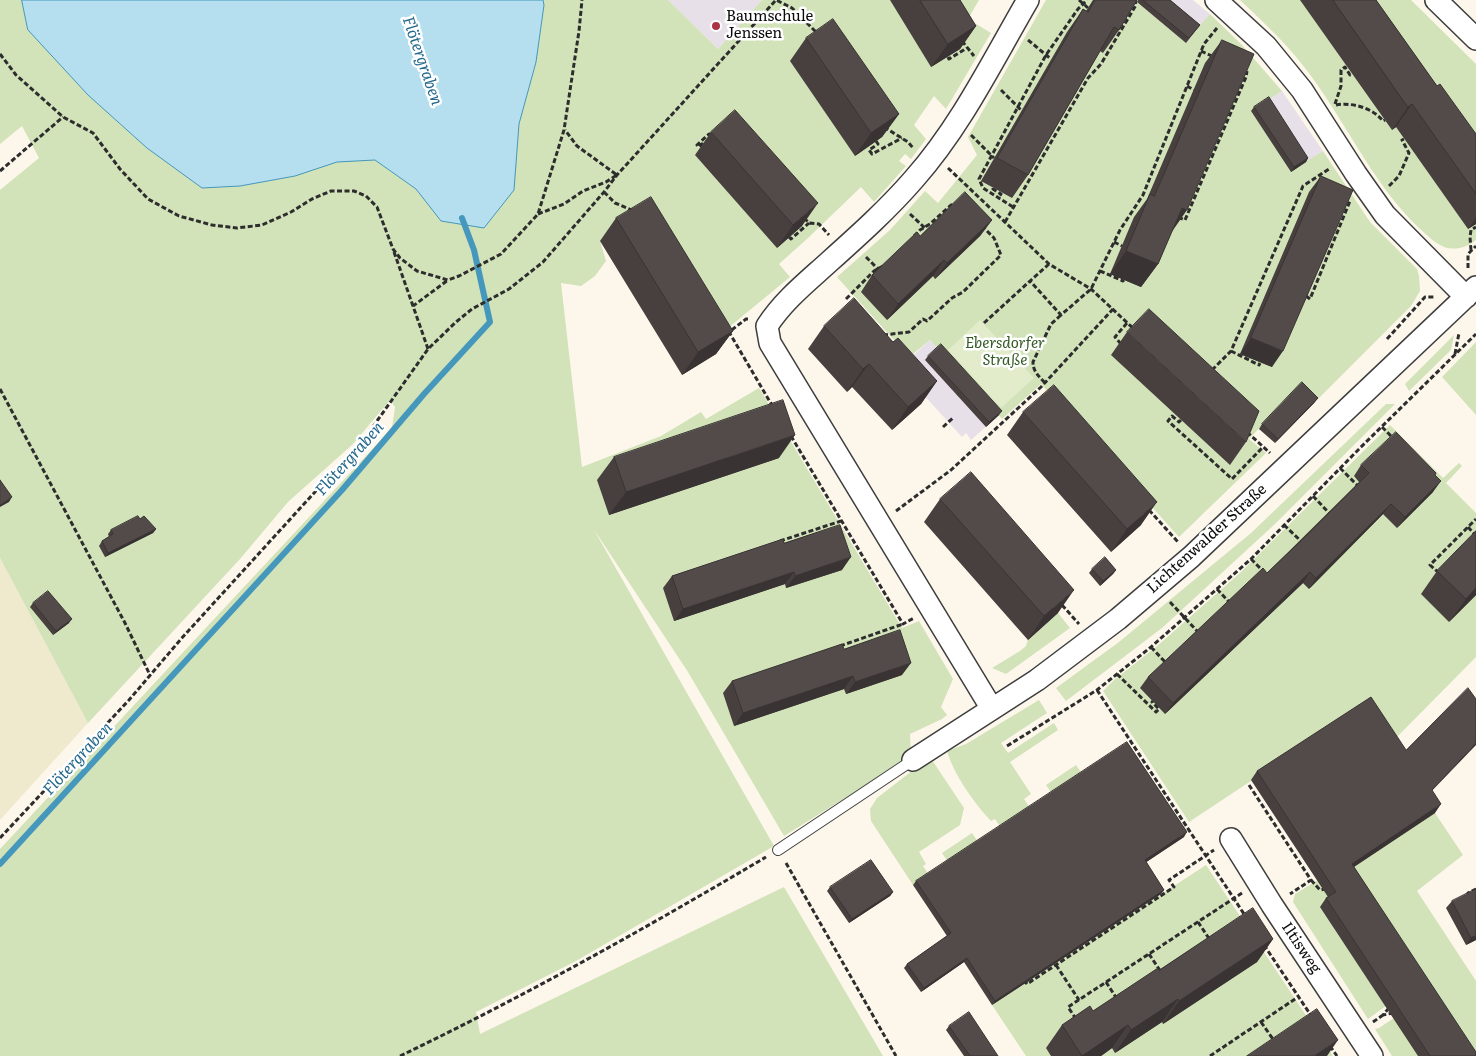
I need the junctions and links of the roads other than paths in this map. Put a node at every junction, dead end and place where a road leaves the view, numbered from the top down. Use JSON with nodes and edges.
{"nodes":[{"id":1,"x":1028,"y":0,"type":"edge"},
{"id":2,"x":1436,"y":0,"type":"edge"},
{"id":3,"x":1223,"y":7,"type":"edge"},
{"id":4,"x":1476,"y":39,"type":"edge"},
{"id":5,"x":1471,"y":292,"type":"edge"},
{"id":6,"x":992,"y":710,"type":"junction"},
{"id":7,"x":913,"y":760,"type":"joint"},
{"id":8,"x":1231,"y":838,"type":"dead end"},
{"id":9,"x":778,"y":850,"type":"road end"},
{"id":10,"x":1372,"y":1056,"type":"edge"}],
"edges":[{"from":1,"to":6,"type":"street"},
{"from":2,"to":4,"type":"street"},
{"from":3,"to":5,"type":"street"},
{"from":5,"to":6,"type":"street","name":"Lichtenwalder Straße"},
{"from":6,"to":7,"type":"street","name":"Lichtenwalder Straße"},
{"from":7,"to":9,"type":"lane"},
{"from":8,"to":10,"type":"street","name":"Iltisweg"}]}
